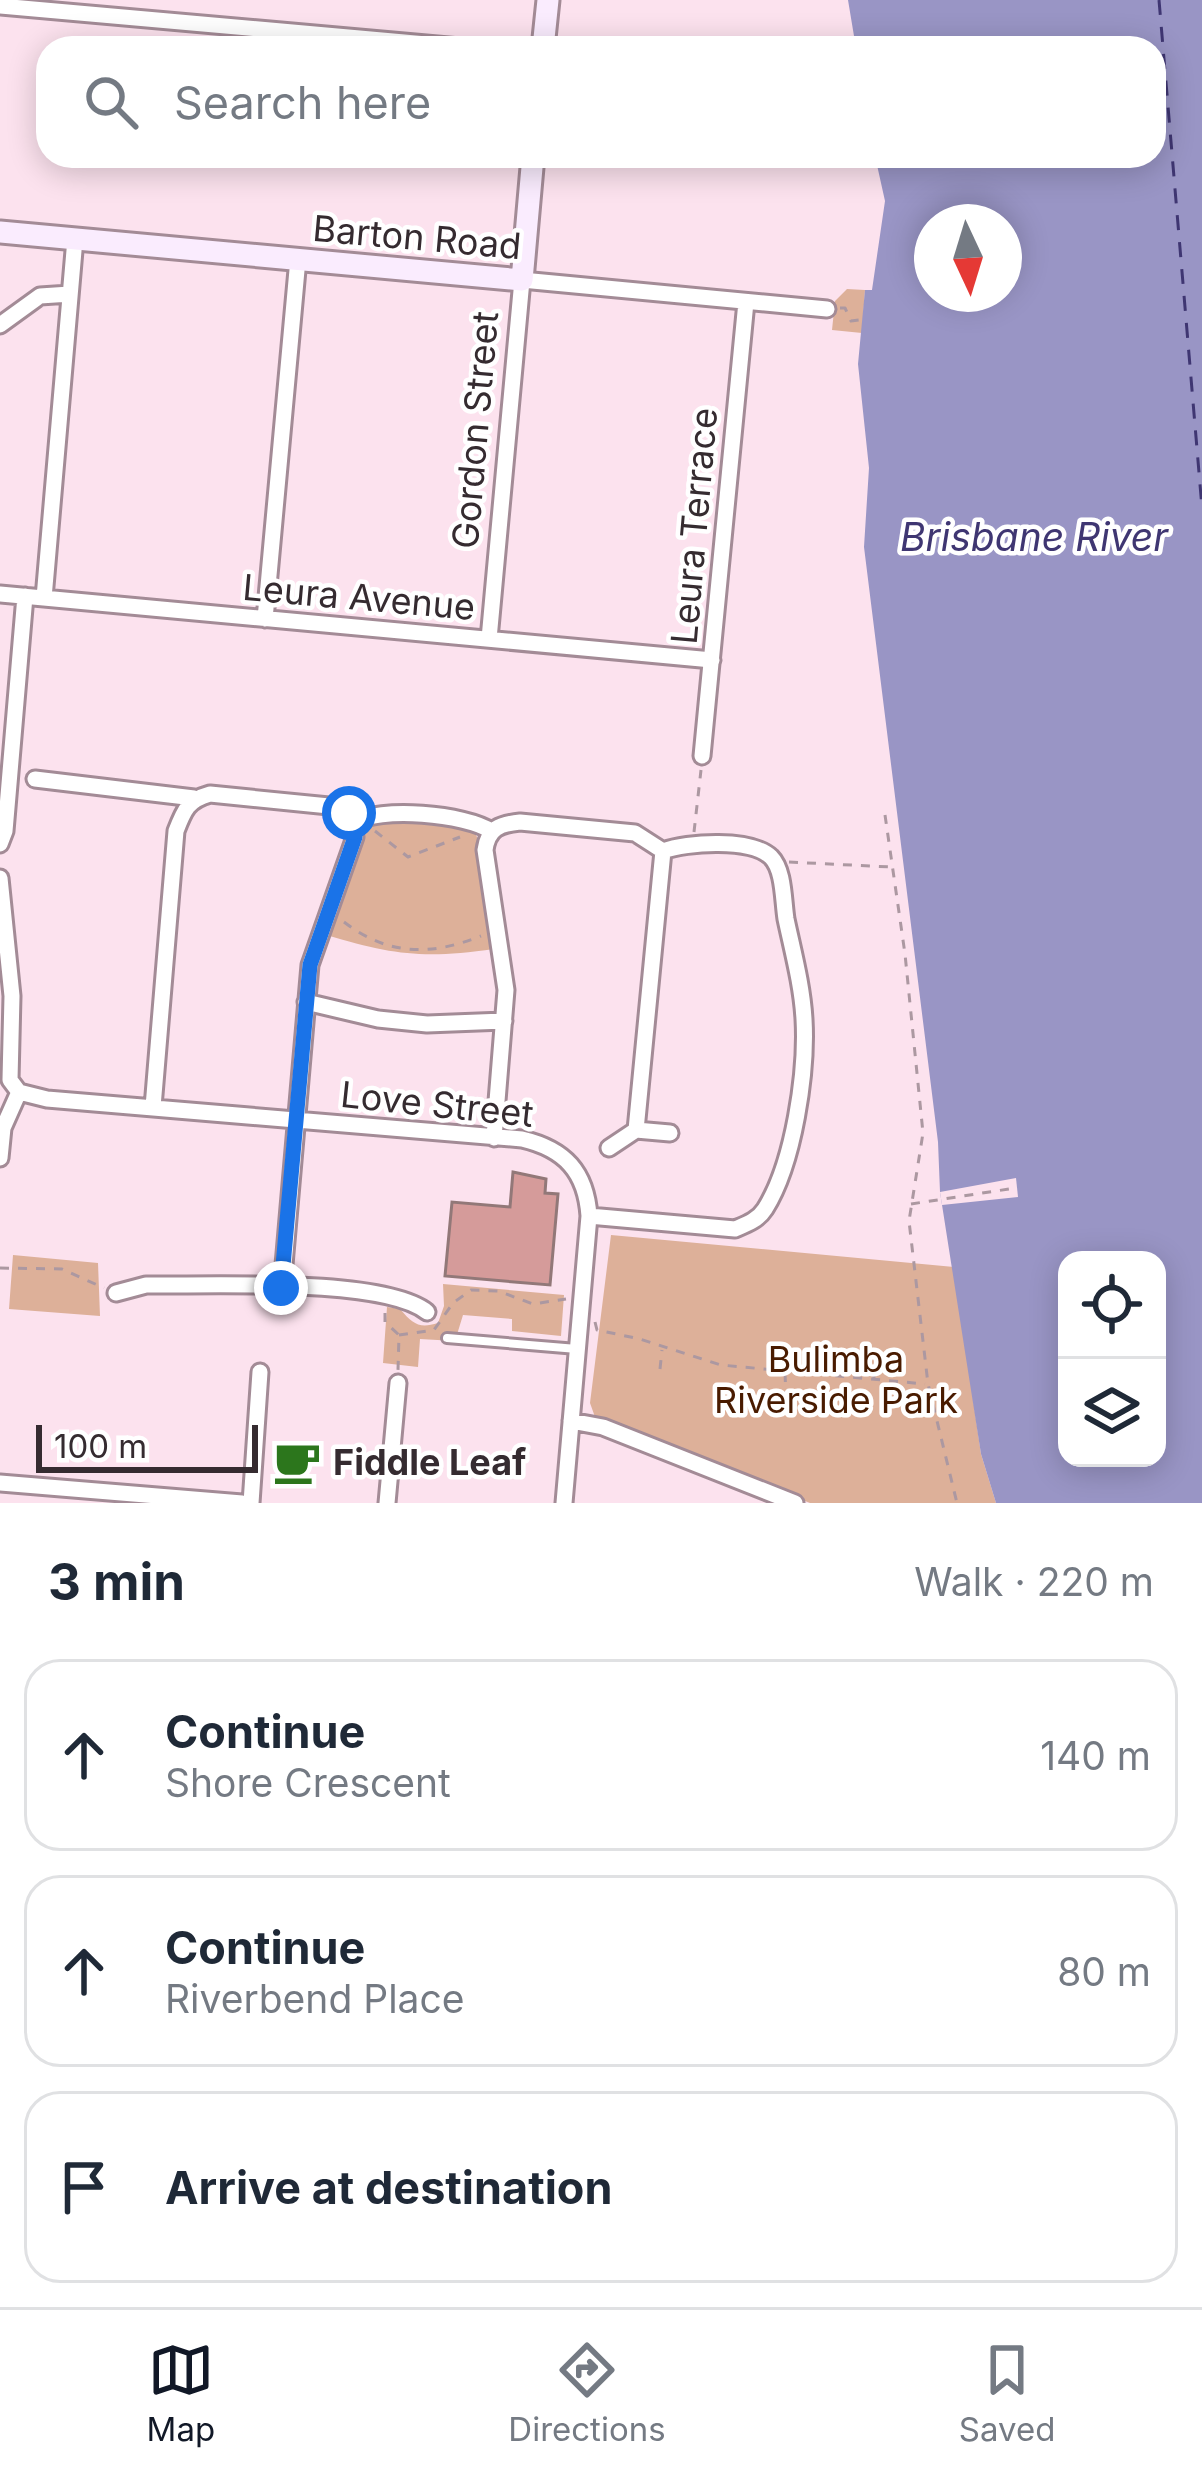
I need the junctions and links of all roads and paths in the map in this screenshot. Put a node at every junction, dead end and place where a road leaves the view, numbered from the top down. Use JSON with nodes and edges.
{"nodes":[{"id":1,"x":548,"y":0,"type":"edge"},
{"id":2,"x":0,"y":5,"type":"edge"},
{"id":3,"x":340,"y":36,"type":"edge"},
{"id":4,"x":544,"y":36,"type":"edge"},
{"id":5,"x":532,"y":168,"type":"edge"},
{"id":6,"x":0,"y":232,"type":"edge"},
{"id":7,"x":75,"y":239,"type":"junction"},
{"id":8,"x":298,"y":260,"type":"junction"},
{"id":9,"x":522,"y":280,"type":"junction"},
{"id":10,"x":70,"y":295,"type":"junction"},
{"id":11,"x":746,"y":302,"type":"junction"},
{"id":12,"x":833,"y":308,"type":"joint"},
{"id":13,"x":859,"y":320,"type":"dead end"},
{"id":14,"x":0,"y":325,"type":"edge"},
{"id":15,"x":0,"y":594,"type":"edge"},
{"id":16,"x":26,"y":596,"type":"junction"},
{"id":17,"x":44,"y":598,"type":"junction"},
{"id":18,"x":265,"y":619,"type":"junction"},
{"id":19,"x":489,"y":639,"type":"junction"},
{"id":20,"x":712,"y":660,"type":"junction"},
{"id":21,"x":702,"y":756,"type":"joint"},
{"id":22,"x":35,"y":779,"type":"dead end"},
{"id":23,"x":194,"y":798,"type":"junction"},
{"id":24,"x":886,"y":815,"type":"dead end"},
{"id":25,"x":357,"y":820,"type":"junction"},
{"id":26,"x":474,"y":822,"type":"junction"},
{"id":27,"x":491,"y":831,"type":"junction"},
{"id":28,"x":693,"y":843,"type":"junction"},
{"id":29,"x":0,"y":844,"type":"edge"},
{"id":30,"x":663,"y":851,"type":"junction"},
{"id":31,"x":775,"y":861,"type":"junction"},
{"id":32,"x":892,"y":867,"type":"junction"},
{"id":33,"x":0,"y":878,"type":"edge"},
{"id":34,"x":328,"y":914,"type":"junction"},
{"id":35,"x":499,"y":929,"type":"junction"},
{"id":36,"x":306,"y":1002,"type":"junction"},
{"id":37,"x":504,"y":1021,"type":"junction"},
{"id":38,"x":19,"y":1093,"type":"junction"},
{"id":39,"x":153,"y":1107,"type":"junction"},
{"id":40,"x":296,"y":1120,"type":"junction"},
{"id":41,"x":636,"y":1130,"type":"junction"},
{"id":42,"x":670,"y":1133,"type":"dead end"},
{"id":43,"x":494,"y":1138,"type":"junction"},
{"id":44,"x":610,"y":1148,"type":"dead end"},
{"id":45,"x":0,"y":1158,"type":"edge"},
{"id":46,"x":1009,"y":1190,"type":"dead end"},
{"id":47,"x":909,"y":1204,"type":"junction"},
{"id":48,"x":589,"y":1216,"type":"junction"},
{"id":49,"x":0,"y":1268,"type":"edge"},
{"id":50,"x":281,"y":1288,"type":"junction"},
{"id":51,"x":116,"y":1293,"type":"joint"},
{"id":52,"x":385,"y":1295,"type":"junction"},
{"id":53,"x":582,"y":1299,"type":"junction"},
{"id":54,"x":427,"y":1312,"type":"joint"},
{"id":55,"x":581,"y":1321,"type":"junction"},
{"id":56,"x":434,"y":1330,"type":"junction"},
{"id":57,"x":398,"y":1335,"type":"junction"},
{"id":58,"x":446,"y":1338,"type":"joint"},
{"id":59,"x":578,"y":1349,"type":"junction"},
{"id":60,"x":663,"y":1349,"type":"junction"},
{"id":61,"x":875,"y":1363,"type":"dead end"},
{"id":62,"x":660,"y":1369,"type":"dead end"},
{"id":63,"x":785,"y":1371,"type":"junction"},
{"id":64,"x":260,"y":1372,"type":"dead end"},
{"id":65,"x":874,"y":1379,"type":"junction"},
{"id":66,"x":398,"y":1383,"type":"joint"},
{"id":67,"x":928,"y":1384,"type":"junction"},
{"id":68,"x":786,"y":1396,"type":"dead end"},
{"id":69,"x":571,"y":1421,"type":"junction"},
{"id":70,"x":0,"y":1483,"type":"edge"},
{"id":71,"x":246,"y":1503,"type":"edge"},
{"id":72,"x":387,"y":1503,"type":"edge"},
{"id":73,"x":564,"y":1503,"type":"edge"},
{"id":74,"x":795,"y":1503,"type":"edge"},
{"id":75,"x":957,"y":1503,"type":"edge"}],
"edges":[{"from":1,"to":4,"type":"street"},
{"from":2,"to":3,"type":"street"},
{"from":5,"to":9,"type":"street","name":"Gordon Street"},
{"from":6,"to":7,"type":"street","name":"Barton Road"},
{"from":7,"to":8,"type":"street","name":"Barton Road"},
{"from":7,"to":10,"type":"street"},
{"from":8,"to":9,"type":"street","name":"Barton Road"},
{"from":8,"to":18,"type":"street"},
{"from":9,"to":11,"type":"street","name":"Barton Road"},
{"from":9,"to":19,"type":"street","name":"Gordon Street"},
{"from":10,"to":14,"type":"street"},
{"from":10,"to":17,"type":"street"},
{"from":11,"to":12,"type":"street","name":"Barton Road"},
{"from":11,"to":20,"type":"street","name":"Leura Terrace"},
{"from":12,"to":13,"type":"path"},
{"from":15,"to":16,"type":"street","name":"Leura Avenue"},
{"from":16,"to":17,"type":"street","name":"Leura Avenue"},
{"from":16,"to":29,"type":"street"},
{"from":17,"to":18,"type":"street","name":"Leura Avenue"},
{"from":18,"to":19,"type":"street","name":"Leura Avenue"},
{"from":19,"to":20,"type":"street","name":"Leura Avenue"},
{"from":20,"to":21,"type":"street","name":"Leura Terrace"},
{"from":21,"to":28,"type":"path"},
{"from":22,"to":23,"type":"street"},
{"from":23,"to":25,"type":"street"},
{"from":23,"to":39,"type":"street"},
{"from":24,"to":32,"type":"path"},
{"from":25,"to":26,"type":"street"},
{"from":25,"to":26,"type":"path"},
{"from":25,"to":34,"type":"street"},
{"from":26,"to":27,"type":"street"},
{"from":27,"to":30,"type":"street"},
{"from":27,"to":35,"type":"street"},
{"from":28,"to":30,"type":"street"},
{"from":28,"to":31,"type":"street"},
{"from":30,"to":41,"type":"street"},
{"from":31,"to":32,"type":"path"},
{"from":31,"to":48,"type":"street"},
{"from":32,"to":47,"type":"path"},
{"from":33,"to":38,"type":"street"},
{"from":34,"to":35,"type":"path"},
{"from":34,"to":36,"type":"street"},
{"from":35,"to":37,"type":"street"},
{"from":36,"to":37,"type":"street"},
{"from":36,"to":40,"type":"street"},
{"from":37,"to":43,"type":"street"},
{"from":38,"to":39,"type":"street","name":"Love Street"},
{"from":38,"to":45,"type":"street"},
{"from":39,"to":40,"type":"street","name":"Love Street"},
{"from":40,"to":43,"type":"street","name":"Love Street"},
{"from":40,"to":50,"type":"street"},
{"from":41,"to":42,"type":"street"},
{"from":41,"to":44,"type":"street"},
{"from":43,"to":48,"type":"street","name":"Love Street"},
{"from":46,"to":47,"type":"path"},
{"from":47,"to":67,"type":"path"},
{"from":48,"to":53,"type":"street","name":"Love Street"},
{"from":49,"to":51,"type":"path"},
{"from":50,"to":51,"type":"street"},
{"from":50,"to":52,"type":"street"},
{"from":52,"to":54,"type":"street"},
{"from":52,"to":57,"type":"path"},
{"from":53,"to":55,"type":"street","name":"Love Street"},
{"from":53,"to":56,"type":"path"},
{"from":54,"to":56,"type":"path"},
{"from":55,"to":59,"type":"street","name":"Love Street"},
{"from":55,"to":60,"type":"path"},
{"from":56,"to":57,"type":"path"},
{"from":56,"to":58,"type":"path"},
{"from":57,"to":66,"type":"path"},
{"from":58,"to":59,"type":"lane"},
{"from":59,"to":69,"type":"street","name":"Love Street"},
{"from":60,"to":62,"type":"path"},
{"from":60,"to":63,"type":"path"},
{"from":61,"to":65,"type":"path"},
{"from":63,"to":65,"type":"path"},
{"from":63,"to":68,"type":"path"},
{"from":64,"to":71,"type":"street"},
{"from":65,"to":67,"type":"path"},
{"from":66,"to":72,"type":"street"},
{"from":67,"to":75,"type":"path"},
{"from":69,"to":73,"type":"street","name":"Love Street"},
{"from":69,"to":74,"type":"street"},
{"from":70,"to":71,"type":"street"}]}
